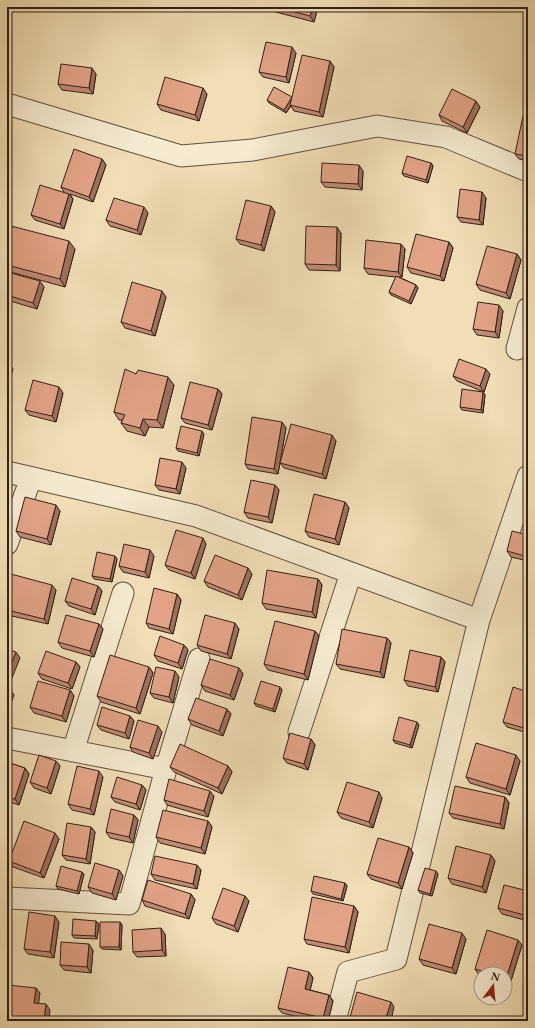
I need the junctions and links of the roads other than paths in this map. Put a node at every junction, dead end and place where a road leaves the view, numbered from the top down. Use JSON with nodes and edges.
{"nodes":[{"id":1,"x":7,"y":104,"type":"edge"},
{"id":2,"x":528,"y":171,"type":"edge"},
{"id":3,"x":528,"y":308,"type":"edge"},
{"id":4,"x":517,"y":349,"type":"dead end"},
{"id":5,"x":7,"y":472,"type":"edge"},
{"id":6,"x":528,"y":476,"type":"edge"},
{"id":7,"x":31,"y":478,"type":"junction"},
{"id":8,"x":7,"y":544,"type":"edge"},
{"id":9,"x":351,"y":573,"type":"junction"},
{"id":10,"x":123,"y":593,"type":"dead end"},
{"id":11,"x":479,"y":620,"type":"junction"},
{"id":12,"x":200,"y":659,"type":"dead end"},
{"id":13,"x":299,"y":732,"type":"dead end"},
{"id":14,"x":7,"y":738,"type":"edge"},
{"id":15,"x":73,"y":751,"type":"junction"},
{"id":16,"x":166,"y":769,"type":"junction"},
{"id":17,"x":7,"y":898,"type":"edge"},
{"id":18,"x":335,"y":1021,"type":"edge"}],
"edges":[{"from":1,"to":2,"type":"street"},
{"from":3,"to":4,"type":"street"},
{"from":5,"to":7,"type":"street"},
{"from":6,"to":11,"type":"street"},
{"from":7,"to":8,"type":"street"},
{"from":7,"to":9,"type":"street"},
{"from":9,"to":11,"type":"street"},
{"from":9,"to":13,"type":"street"},
{"from":10,"to":15,"type":"street"},
{"from":11,"to":18,"type":"street"},
{"from":12,"to":16,"type":"street"},
{"from":14,"to":15,"type":"street"},
{"from":15,"to":16,"type":"street"},
{"from":16,"to":17,"type":"street"}]}
